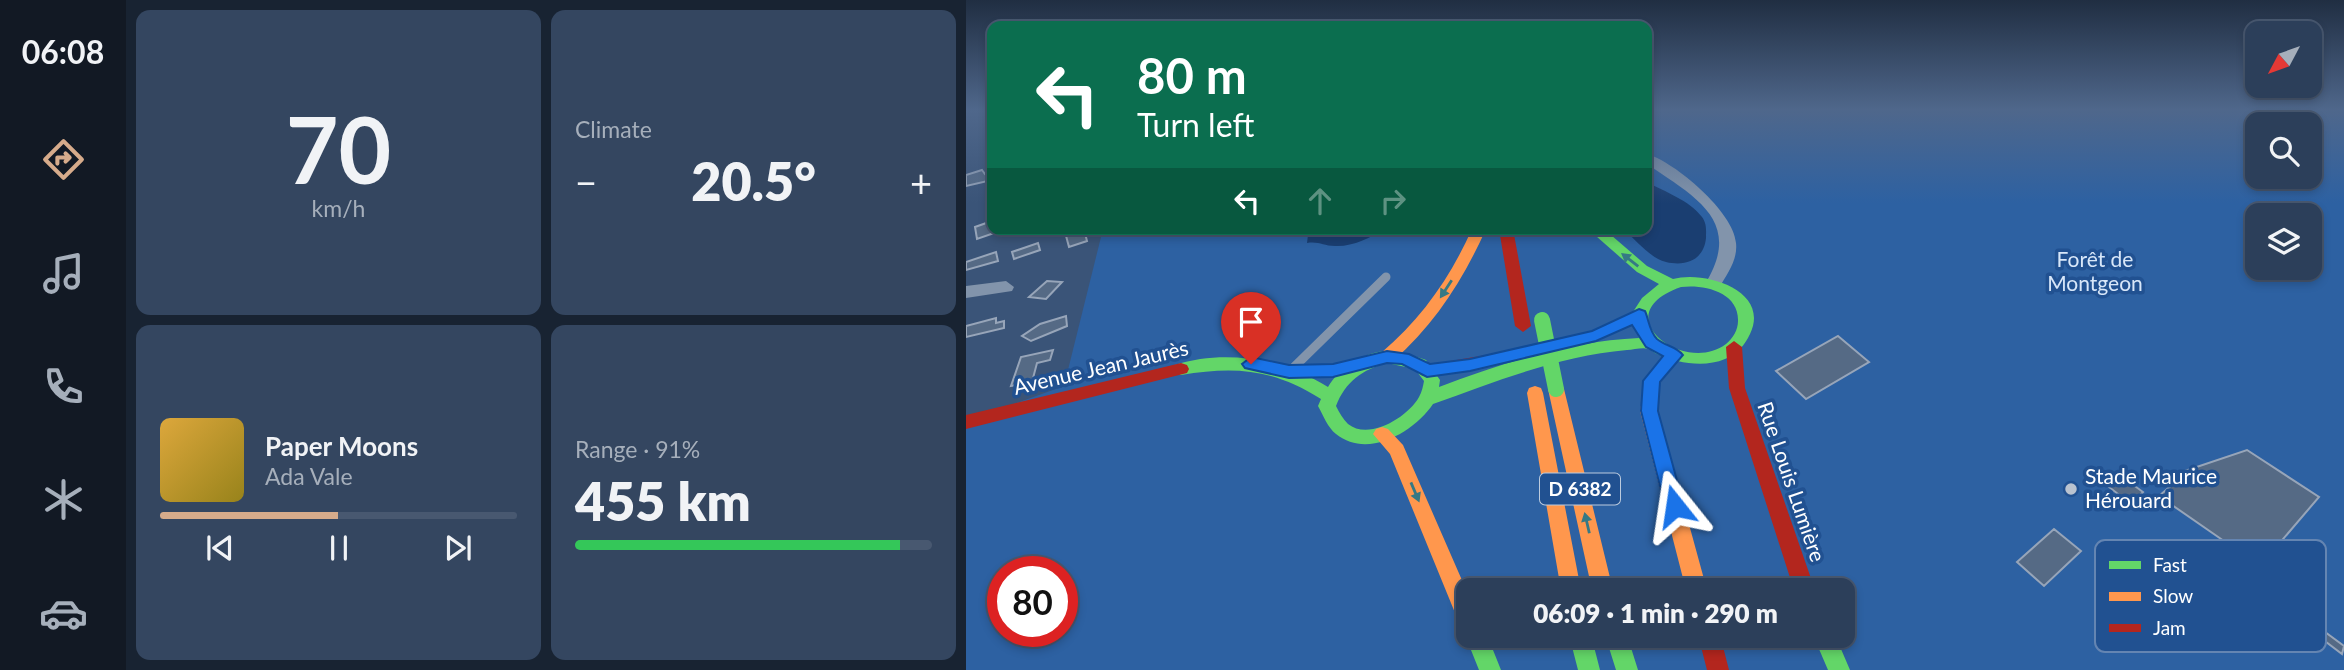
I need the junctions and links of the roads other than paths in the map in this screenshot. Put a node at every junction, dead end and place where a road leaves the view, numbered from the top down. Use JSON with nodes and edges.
{"nodes":[{"id":1,"x":1652,"y":161,"type":"edge"},
{"id":2,"x":1477,"y":235,"type":"edge"},
{"id":3,"x":1507,"y":235,"type":"edge"},
{"id":4,"x":1602,"y":235,"type":"edge"},
{"id":5,"x":1387,"y":277,"type":"dead end"},
{"id":6,"x":1671,"y":284,"type":"junction"},
{"id":7,"x":1713,"y":284,"type":"junction"},
{"id":8,"x":1006,"y":287,"type":"dead end"},
{"id":9,"x":966,"y":292,"type":"edge"},
{"id":10,"x":1541,"y":314,"type":"dead end"},
{"id":11,"x":1639,"y":315,"type":"junction"},
{"id":12,"x":1651,"y":343,"type":"junction"},
{"id":13,"x":1734,"y":347,"type":"junction"},
{"id":14,"x":1675,"y":355,"type":"junction"},
{"id":15,"x":1387,"y":357,"type":"junction"},
{"id":16,"x":1696,"y":358,"type":"junction"},
{"id":17,"x":1359,"y":365,"type":"junction"},
{"id":18,"x":1427,"y":371,"type":"junction"},
{"id":19,"x":1289,"y":372,"type":"junction"},
{"id":20,"x":1737,"y":388,"type":"junction"},
{"id":21,"x":1329,"y":396,"type":"junction"},
{"id":22,"x":1430,"y":398,"type":"junction"},
{"id":23,"x":966,"y":422,"type":"edge"},
{"id":24,"x":1382,"y":434,"type":"junction"},
{"id":25,"x":1569,"y":578,"type":"edge"},
{"id":26,"x":1600,"y":578,"type":"edge"},
{"id":27,"x":1694,"y":578,"type":"edge"},
{"id":28,"x":1801,"y":578,"type":"edge"},
{"id":29,"x":1456,"y":590,"type":"edge"},
{"id":30,"x":1481,"y":648,"type":"edge"},
{"id":31,"x":1583,"y":648,"type":"edge"},
{"id":32,"x":1620,"y":648,"type":"edge"},
{"id":33,"x":1712,"y":648,"type":"edge"},
{"id":34,"x":1830,"y":648,"type":"edge"},
{"id":35,"x":1490,"y":670,"type":"edge"},
{"id":36,"x":1589,"y":670,"type":"edge"},
{"id":37,"x":1627,"y":670,"type":"edge"},
{"id":38,"x":1718,"y":670,"type":"edge"},
{"id":39,"x":1839,"y":670,"type":"edge"}],
"edges":[{"from":1,"to":7,"type":"street"},
{"from":2,"to":15,"type":"main road","one_way":true},
{"from":3,"to":25,"type":"main road","number":"D 6382"},
{"from":6,"to":4,"type":"main road","one_way":true},
{"from":5,"to":19,"type":"lane"},
{"from":6,"to":7,"type":"main road"},
{"from":6,"to":11,"type":"main road"},
{"from":7,"to":13,"type":"main road"},
{"from":8,"to":9,"type":"street"},
{"from":26,"to":10,"type":"main road","number":"D 6382","one_way":true,"bridge":true},
{"from":11,"to":12,"type":"main road"},
{"from":11,"to":18,"type":"main road"},
{"from":12,"to":14,"type":"main road"},
{"from":12,"to":22,"type":"main road"},
{"from":13,"to":16,"type":"main road"},
{"from":13,"to":20,"type":"main road","name":"Rue Louis Lumière"},
{"from":14,"to":16,"type":"main road"},
{"from":14,"to":27,"type":"main road"},
{"from":15,"to":17,"type":"main road"},
{"from":15,"to":18,"type":"main road"},
{"from":16,"to":20,"type":"main road"},
{"from":17,"to":19,"type":"main road","name":"Avenue Jean Jaurès"},
{"from":17,"to":21,"type":"main road"},
{"from":18,"to":22,"type":"main road"},
{"from":19,"to":21,"type":"main road","name":"Avenue Jean Jaurès"},
{"from":19,"to":23,"type":"main road","name":"Avenue Jean Jaurès"},
{"from":20,"to":28,"type":"main road","name":"Rue Louis Lumière"},
{"from":21,"to":24,"type":"main road"},
{"from":22,"to":24,"type":"main road"},
{"from":24,"to":29,"type":"main road","one_way":true},
{"from":30,"to":35,"type":"main road"},
{"from":31,"to":36,"type":"main road"},
{"from":32,"to":37,"type":"main road"},
{"from":33,"to":38,"type":"main road"},
{"from":34,"to":39,"type":"main road"}]}
